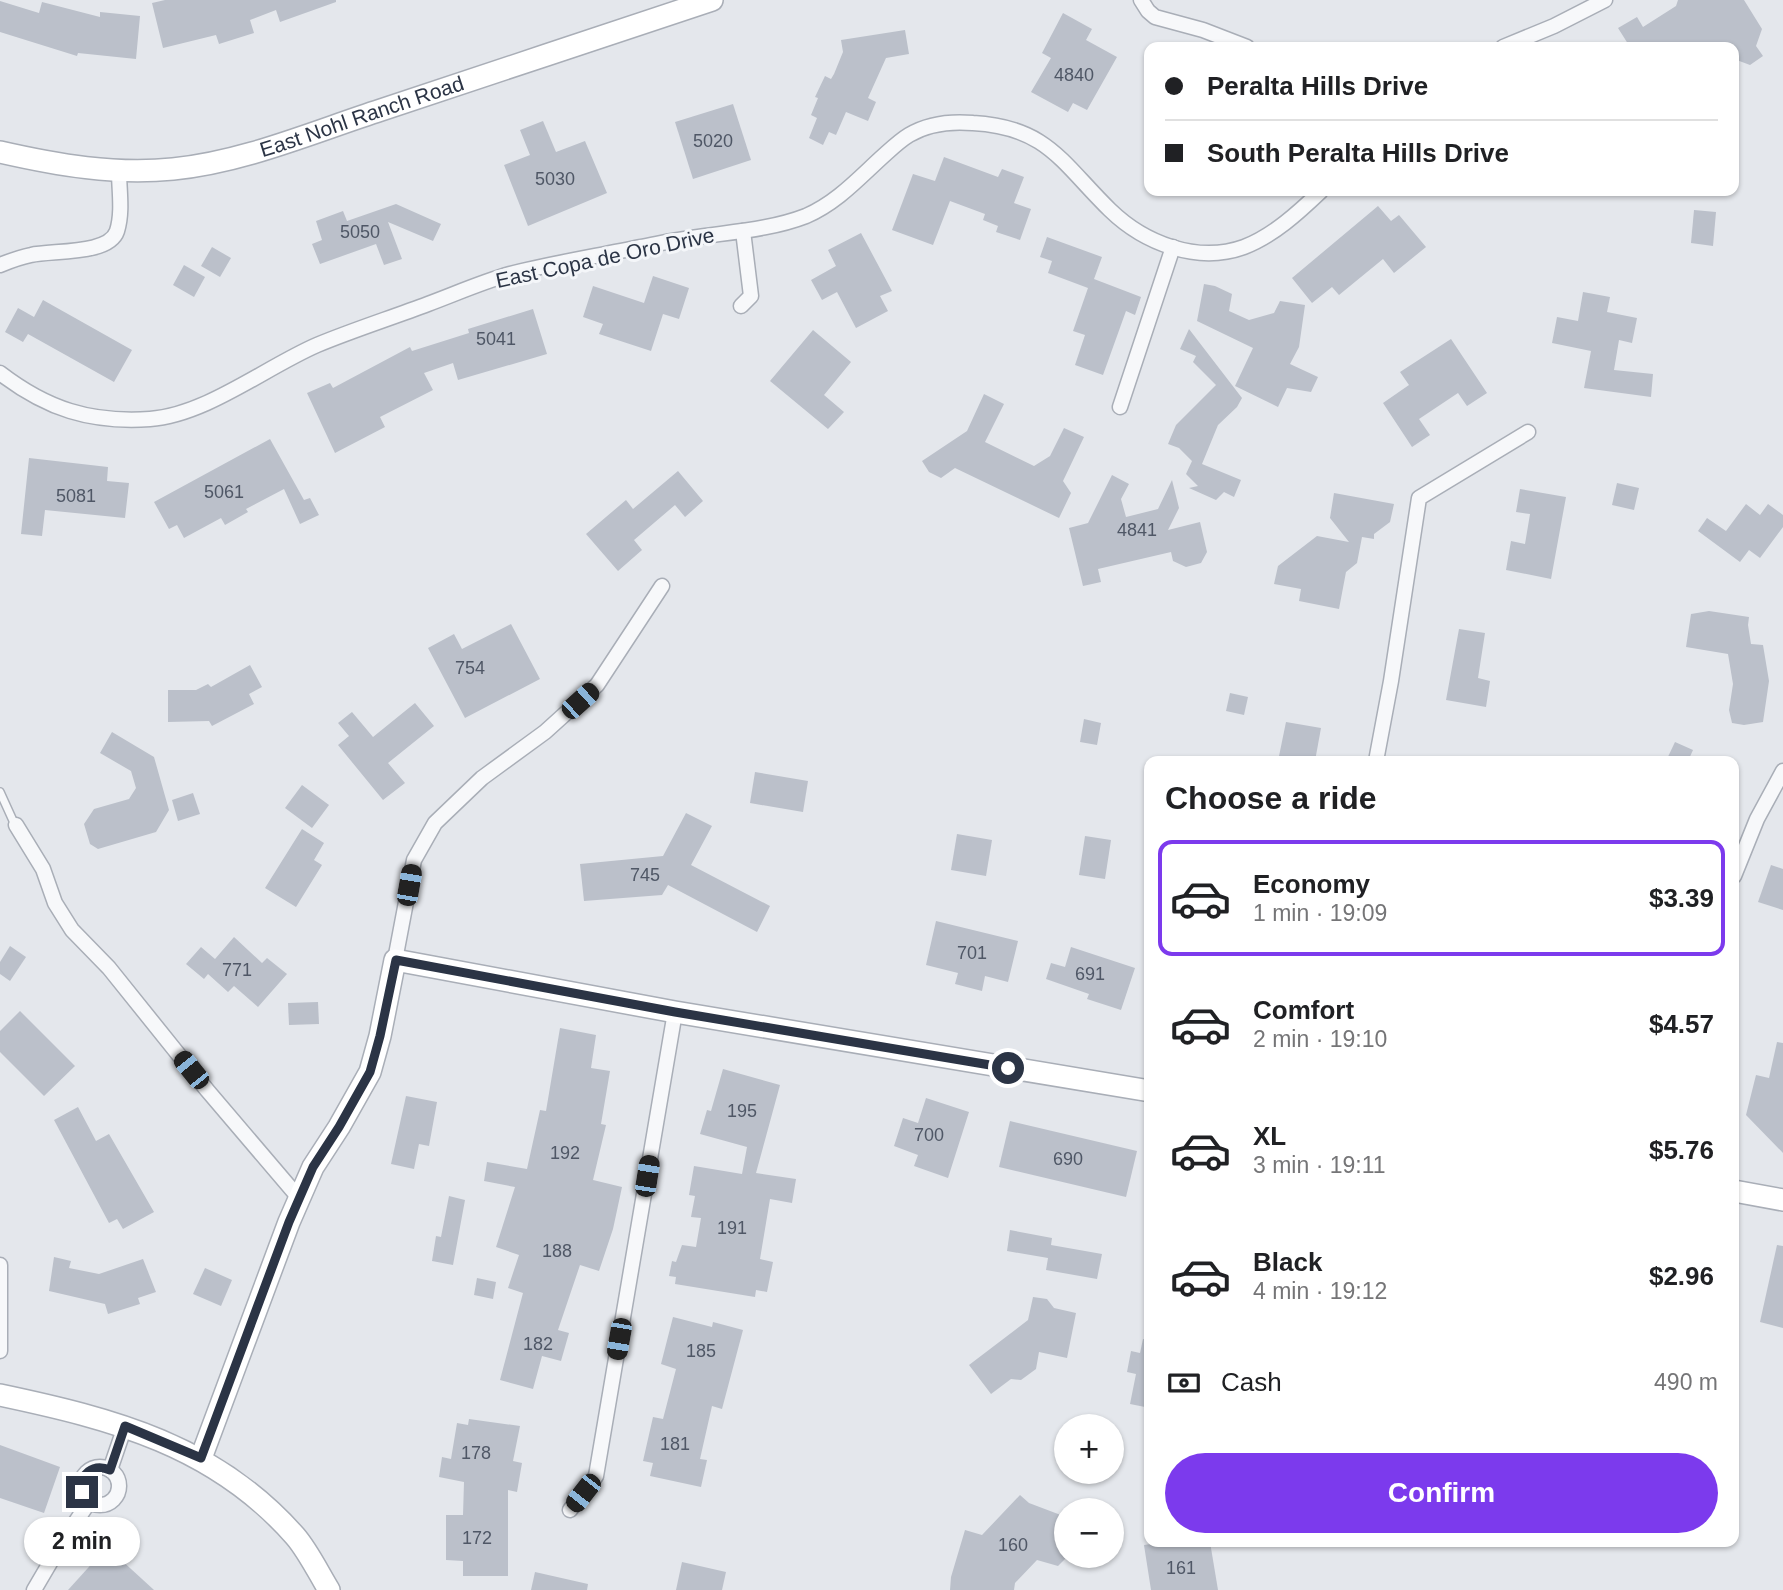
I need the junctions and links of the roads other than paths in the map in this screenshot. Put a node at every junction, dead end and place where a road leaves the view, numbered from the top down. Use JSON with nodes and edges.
{"nodes":[{"id":1,"x":712,"y":0,"type":"edge"},
{"id":2,"x":1141,"y":0,"type":"edge"},
{"id":3,"x":1605,"y":0,"type":"edge"},
{"id":4,"x":1234,"y":42,"type":"edge"},
{"id":5,"x":1515,"y":42,"type":"edge"},
{"id":6,"x":0,"y":152,"type":"edge"},
{"id":7,"x":119,"y":171,"type":"junction"},
{"id":8,"x":1315,"y":196,"type":"edge"},
{"id":9,"x":743,"y":231,"type":"junction"},
{"id":10,"x":1173,"y":247,"type":"junction"},
{"id":11,"x":0,"y":265,"type":"edge"},
{"id":12,"x":741,"y":306,"type":"dead end"},
{"id":13,"x":0,"y":373,"type":"edge"},
{"id":14,"x":1119,"y":407,"type":"dead end"},
{"id":15,"x":1528,"y":432,"type":"dead end"},
{"id":16,"x":662,"y":586,"type":"dead end"},
{"id":17,"x":1377,"y":756,"type":"edge"},
{"id":18,"x":1783,"y":771,"type":"edge"},
{"id":19,"x":0,"y":792,"type":"edge"},
{"id":20,"x":16,"y":825,"type":"joint"},
{"id":21,"x":1739,"y":864,"type":"edge"},
{"id":22,"x":396,"y":960,"type":"junction"},
{"id":23,"x":675,"y":1012,"type":"junction"},
{"id":24,"x":1144,"y":1090,"type":"edge"},
{"id":25,"x":1739,"y":1192,"type":"edge"},
{"id":26,"x":299,"y":1198,"type":"junction"},
{"id":27,"x":1783,"y":1200,"type":"edge"},
{"id":28,"x":0,"y":1265,"type":"edge"},
{"id":29,"x":0,"y":1351,"type":"edge"},
{"id":30,"x":0,"y":1395,"type":"edge"},
{"id":31,"x":125,"y":1426,"type":"junction"},
{"id":32,"x":201,"y":1458,"type":"junction"},
{"id":33,"x":110,"y":1470,"type":"junction"},
{"id":34,"x":89,"y":1502,"type":"junction"},
{"id":35,"x":570,"y":1510,"type":"dead end"},
{"id":36,"x":34,"y":1590,"type":"edge"},
{"id":37,"x":329,"y":1590,"type":"edge"}],
"edges":[{"from":1,"to":7,"type":"street","name":"East Nohl Ranch Road"},
{"from":2,"to":4,"type":"street"},
{"from":3,"to":5,"type":"street"},
{"from":6,"to":7,"type":"street","name":"East Nohl Ranch Road"},
{"from":7,"to":11,"type":"street"},
{"from":8,"to":10,"type":"street","name":"East Copa de Oro Drive"},
{"from":9,"to":10,"type":"street","name":"East Copa de Oro Drive"},
{"from":9,"to":12,"type":"street"},
{"from":9,"to":13,"type":"street","name":"East Copa de Oro Drive"},
{"from":10,"to":14,"type":"street"},
{"from":15,"to":17,"type":"street"},
{"from":16,"to":22,"type":"street"},
{"from":18,"to":21,"type":"street"},
{"from":19,"to":20,"type":"lane"},
{"from":20,"to":26,"type":"street"},
{"from":22,"to":23,"type":"street"},
{"from":22,"to":26,"type":"street"},
{"from":23,"to":24,"type":"street"},
{"from":23,"to":35,"type":"street"},
{"from":25,"to":27,"type":"street"},
{"from":26,"to":32,"type":"street"},
{"from":28,"to":29,"type":"street"},
{"from":30,"to":31,"type":"street"},
{"from":31,"to":32,"type":"street"},
{"from":31,"to":33,"type":"street"},
{"from":32,"to":37,"type":"street"},
{"from":33,"to":34,"type":"street"},
{"from":33,"to":34,"type":"street"},
{"from":34,"to":36,"type":"street"}]}
